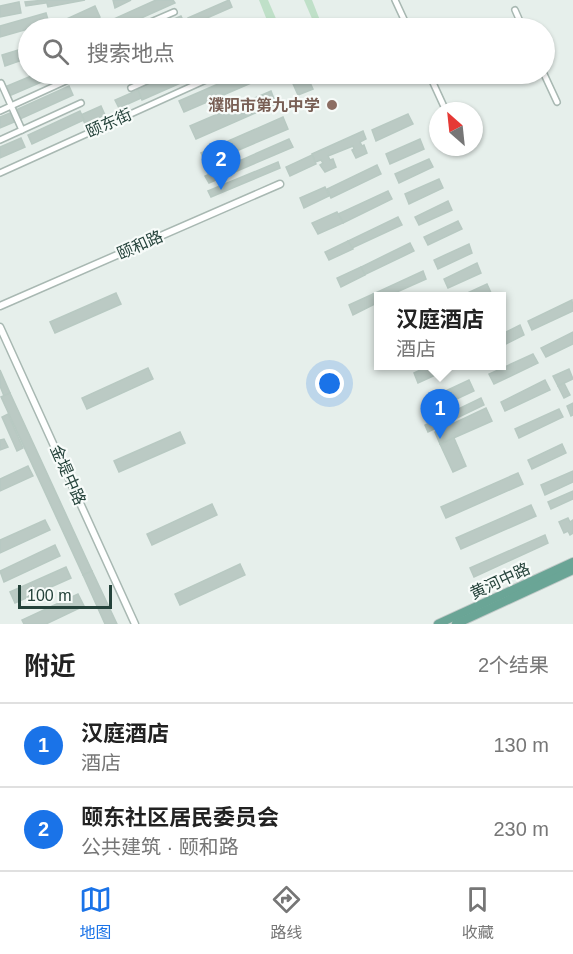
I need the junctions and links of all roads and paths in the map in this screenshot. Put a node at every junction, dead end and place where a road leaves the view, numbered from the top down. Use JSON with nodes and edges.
{"nodes":[{"id":1,"x":395,"y":0,"type":"edge"},
{"id":2,"x":515,"y":10,"type":"dead end"},
{"id":3,"x":174,"y":12,"type":"dead end"},
{"id":4,"x":160,"y":18,"type":"edge"},
{"id":5,"x":403,"y":18,"type":"edge"},
{"id":6,"x":519,"y":18,"type":"edge"},
{"id":7,"x":1,"y":82,"type":"edge"},
{"id":8,"x":59,"y":84,"type":"edge"},
{"id":9,"x":137,"y":84,"type":"edge"},
{"id":10,"x":197,"y":84,"type":"edge"},
{"id":11,"x":434,"y":84,"type":"edge"},
{"id":12,"x":549,"y":84,"type":"edge"},
{"id":13,"x":130,"y":87,"type":"dead end"},
{"id":14,"x":442,"y":102,"type":"edge"},
{"id":15,"x":557,"y":102,"type":"dead end"},
{"id":16,"x":81,"y":103,"type":"dead end"},
{"id":17,"x":11,"y":106,"type":"junction"},
{"id":18,"x":0,"y":111,"type":"edge"},
{"id":19,"x":22,"y":130,"type":"junction"},
{"id":20,"x":0,"y":140,"type":"edge"},
{"id":21,"x":0,"y":172,"type":"edge"},
{"id":22,"x":280,"y":184,"type":"dead end"},
{"id":23,"x":0,"y":306,"type":"edge"},
{"id":24,"x":0,"y":327,"type":"edge"},
{"id":25,"x":573,"y":562,"type":"edge"},
{"id":26,"x":573,"y":570,"type":"edge"},
{"id":27,"x":135,"y":624,"type":"edge"},
{"id":28,"x":438,"y":624,"type":"edge"},
{"id":29,"x":456,"y":624,"type":"edge"}],
"edges":[{"from":1,"to":5,"type":"street"},
{"from":2,"to":6,"type":"street"},
{"from":3,"to":4,"type":"street"},
{"from":7,"to":17,"type":"street"},
{"from":8,"to":17,"type":"street"},
{"from":9,"to":13,"type":"street"},
{"from":10,"to":21,"type":"street","name":"颐东街"},
{"from":11,"to":14,"type":"street"},
{"from":12,"to":15,"type":"street"},
{"from":16,"to":19,"type":"street"},
{"from":17,"to":18,"type":"street"},
{"from":17,"to":19,"type":"street"},
{"from":19,"to":20,"type":"street"},
{"from":22,"to":23,"type":"street","name":"颐和路"},
{"from":24,"to":27,"type":"street","name":"金堤中路"},
{"from":25,"to":28,"type":"main road","name":"黄河中路"},
{"from":26,"to":29,"type":"main road","name":"黄河中路"}]}
